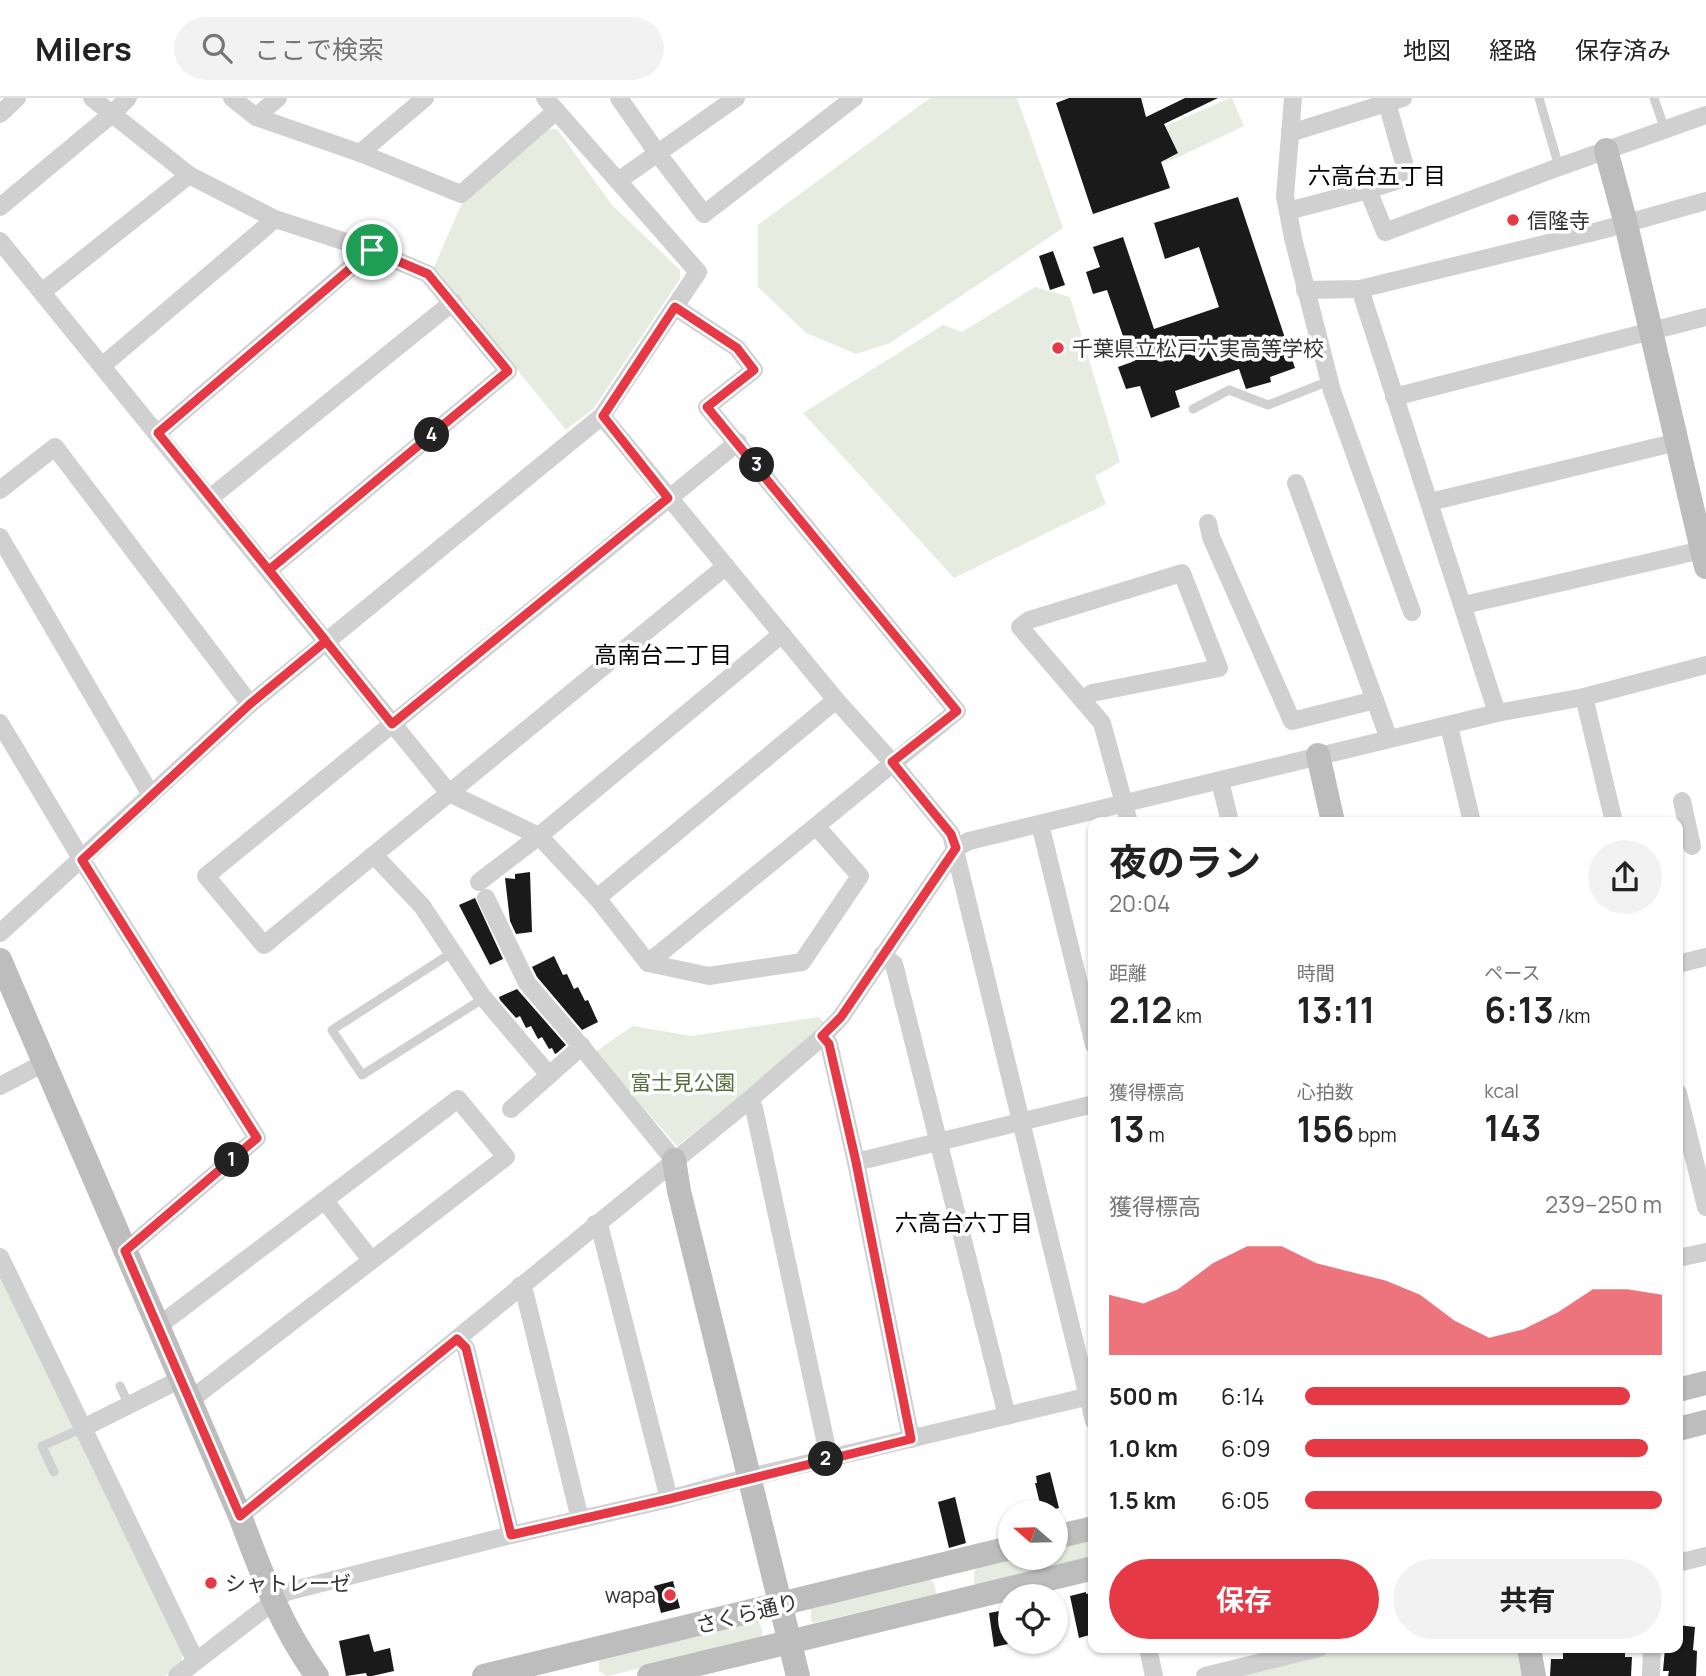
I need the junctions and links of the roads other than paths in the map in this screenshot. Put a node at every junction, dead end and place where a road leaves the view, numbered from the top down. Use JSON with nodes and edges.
{"nodes":[{"id":1,"x":17,"y":98,"type":"edge"},
{"id":2,"x":92,"y":98,"type":"edge"},
{"id":3,"x":128,"y":98,"type":"edge"},
{"id":4,"x":232,"y":98,"type":"edge"},
{"id":5,"x":278,"y":98,"type":"edge"},
{"id":6,"x":425,"y":98,"type":"edge"},
{"id":7,"x":619,"y":98,"type":"edge"},
{"id":8,"x":736,"y":98,"type":"edge"},
{"id":9,"x":1293,"y":98,"type":"edge"},
{"id":10,"x":1539,"y":98,"type":"edge"},
{"id":11,"x":1654,"y":98,"type":"edge"},
{"id":12,"x":1395,"y":101,"type":"edge"},
{"id":13,"x":842,"y":102,"type":"edge"},
{"id":14,"x":551,"y":105,"type":"edge"},
{"id":15,"x":0,"y":114,"type":"edge"},
{"id":16,"x":112,"y":114,"type":"junction"},
{"id":17,"x":1706,"y":115,"type":"edge"},
{"id":18,"x":256,"y":117,"type":"junction"},
{"id":19,"x":1665,"y":130,"type":"junction"},
{"id":20,"x":1290,"y":133,"type":"junction"},
{"id":21,"x":1606,"y":150,"type":"junction"},
{"id":22,"x":360,"y":153,"type":"junction"},
{"id":23,"x":658,"y":154,"type":"junction"},
{"id":24,"x":1559,"y":167,"type":"junction"},
{"id":25,"x":189,"y":174,"type":"junction"},
{"id":26,"x":618,"y":181,"type":"junction"},
{"id":27,"x":1368,"y":190,"type":"junction"},
{"id":28,"x":1706,"y":201,"type":"edge"},
{"id":29,"x":0,"y":207,"type":"edge"},
{"id":30,"x":1288,"y":211,"type":"junction"},
{"id":31,"x":275,"y":219,"type":"junction"},
{"id":32,"x":1626,"y":224,"type":"junction"},
{"id":33,"x":0,"y":241,"type":"edge"},
{"id":34,"x":372,"y":250,"type":"junction"},
{"id":35,"x":1360,"y":289,"type":"junction"},
{"id":36,"x":1305,"y":290,"type":"junction"},
{"id":37,"x":42,"y":292,"type":"junction"},
{"id":38,"x":453,"y":302,"type":"junction"},
{"id":39,"x":675,"y":307,"type":"junction"},
{"id":40,"x":1706,"y":317,"type":"edge"},
{"id":41,"x":1650,"y":333,"type":"junction"},
{"id":42,"x":102,"y":366,"type":"junction"},
{"id":43,"x":1329,"y":381,"type":"junction"},
{"id":44,"x":1394,"y":397,"type":"junction"},
{"id":45,"x":1193,"y":409,"type":"dead end"},
{"id":46,"x":603,"y":416,"type":"junction"},
{"id":47,"x":158,"y":433,"type":"junction"},
{"id":48,"x":738,"y":442,"type":"junction"},
{"id":49,"x":1677,"y":442,"type":"junction"},
{"id":50,"x":1296,"y":483,"type":"dead end"},
{"id":51,"x":0,"y":490,"type":"edge"},
{"id":52,"x":211,"y":498,"type":"junction"},
{"id":53,"x":668,"y":498,"type":"junction"},
{"id":54,"x":1430,"y":502,"type":"junction"},
{"id":55,"x":1208,"y":523,"type":"dead end"},
{"id":56,"x":0,"y":537,"type":"edge"},
{"id":57,"x":1704,"y":559,"type":"edge"},
{"id":58,"x":726,"y":566,"type":"junction"},
{"id":59,"x":269,"y":570,"type":"junction"},
{"id":60,"x":1464,"y":605,"type":"junction"},
{"id":61,"x":1412,"y":612,"type":"dead end"},
{"id":62,"x":782,"y":634,"type":"junction"},
{"id":63,"x":326,"y":641,"type":"junction"},
{"id":64,"x":1706,"y":665,"type":"edge"},
{"id":65,"x":1584,"y":697,"type":"junction"},
{"id":66,"x":1375,"y":699,"type":"junction"},
{"id":67,"x":836,"y":701,"type":"junction"},
{"id":68,"x":1083,"y":701,"type":"junction"},
{"id":69,"x":250,"y":704,"type":"junction"},
{"id":70,"x":1497,"y":713,"type":"junction"},
{"id":71,"x":0,"y":723,"type":"edge"},
{"id":72,"x":392,"y":724,"type":"junction"},
{"id":73,"x":1449,"y":726,"type":"junction"},
{"id":74,"x":1389,"y":739,"type":"junction"},
{"id":75,"x":1318,"y":755,"type":"junction"},
{"id":76,"x":892,"y":762,"type":"junction"},
{"id":77,"x":1220,"y":781,"type":"junction"},
{"id":78,"x":449,"y":793,"type":"junction"},
{"id":79,"x":151,"y":795,"type":"junction"},
{"id":80,"x":1682,"y":801,"type":"dead end"},
{"id":81,"x":1124,"y":803,"type":"junction"},
{"id":82,"x":1128,"y":817,"type":"edge"},
{"id":83,"x":1229,"y":817,"type":"edge"},
{"id":84,"x":1333,"y":817,"type":"edge"},
{"id":85,"x":1471,"y":817,"type":"edge"},
{"id":86,"x":1613,"y":817,"type":"edge"},
{"id":87,"x":1682,"y":817,"type":"edge"},
{"id":88,"x":1040,"y":824,"type":"junction"},
{"id":89,"x":816,"y":826,"type":"junction"},
{"id":90,"x":1683,"y":827,"type":"edge"},
{"id":91,"x":539,"y":836,"type":"junction"},
{"id":92,"x":1692,"y":846,"type":"dead end"},
{"id":93,"x":956,"y":848,"type":"junction"},
{"id":94,"x":374,"y":855,"type":"junction"},
{"id":95,"x":82,"y":860,"type":"junction"},
{"id":96,"x":597,"y":898,"type":"junction"},
{"id":97,"x":0,"y":933,"type":"edge"},
{"id":98,"x":453,"y":952,"type":"junction"},
{"id":99,"x":882,"y":955,"type":"junction"},
{"id":100,"x":1706,"y":957,"type":"edge"},
{"id":101,"x":0,"y":960,"type":"edge"},
{"id":102,"x":648,"y":963,"type":"junction"},
{"id":103,"x":1683,"y":963,"type":"edge"},
{"id":104,"x":484,"y":998,"type":"junction"},
{"id":105,"x":1088,"y":1020,"type":"edge"},
{"id":106,"x":822,"y":1036,"type":"junction"},
{"id":107,"x":582,"y":1046,"type":"junction"},
{"id":108,"x":44,"y":1063,"type":"junction"},
{"id":109,"x":548,"y":1075,"type":"junction"},
{"id":110,"x":0,"y":1086,"type":"edge"},
{"id":111,"x":748,"y":1101,"type":"junction"},
{"id":112,"x":1088,"y":1105,"type":"edge"},
{"id":113,"x":511,"y":1109,"type":"dead end"},
{"id":114,"x":1683,"y":1114,"type":"edge"},
{"id":115,"x":1022,"y":1121,"type":"junction"},
{"id":116,"x":938,"y":1142,"type":"junction"},
{"id":117,"x":674,"y":1160,"type":"junction"},
{"id":118,"x":856,"y":1162,"type":"junction"},
{"id":119,"x":325,"y":1201,"type":"junction"},
{"id":120,"x":1706,"y":1208,"type":"edge"},
{"id":121,"x":595,"y":1224,"type":"junction"},
{"id":122,"x":125,"y":1251,"type":"junction"},
{"id":123,"x":1706,"y":1252,"type":"edge"},
{"id":124,"x":0,"y":1257,"type":"edge"},
{"id":125,"x":1683,"y":1257,"type":"edge"},
{"id":126,"x":371,"y":1260,"type":"junction"},
{"id":127,"x":520,"y":1286,"type":"junction"},
{"id":128,"x":158,"y":1327,"type":"junction"},
{"id":129,"x":457,"y":1339,"type":"junction"},
{"id":130,"x":1706,"y":1383,"type":"edge"},
{"id":131,"x":1088,"y":1384,"type":"edge"},
{"id":132,"x":120,"y":1385,"type":"dead end"},
{"id":133,"x":1683,"y":1389,"type":"edge"},
{"id":134,"x":184,"y":1390,"type":"junction"},
{"id":135,"x":1088,"y":1397,"type":"edge"},
{"id":136,"x":129,"y":1405,"type":"junction"},
{"id":137,"x":1007,"y":1416,"type":"junction"},
{"id":138,"x":1706,"y":1422,"type":"edge"},
{"id":139,"x":83,"y":1427,"type":"junction"},
{"id":140,"x":1683,"y":1428,"type":"edge"},
{"id":141,"x":911,"y":1439,"type":"junction"},
{"id":142,"x":829,"y":1458,"type":"junction"},
{"id":143,"x":54,"y":1472,"type":"dead end"},
{"id":144,"x":750,"y":1477,"type":"junction"},
{"id":145,"x":669,"y":1499,"type":"junction"},
{"id":146,"x":240,"y":1516,"type":"junction"},
{"id":147,"x":580,"y":1519,"type":"junction"},
{"id":148,"x":1088,"y":1529,"type":"edge"},
{"id":149,"x":1068,"y":1534,"type":"edge"},
{"id":150,"x":511,"y":1535,"type":"junction"},
{"id":151,"x":998,"y":1551,"type":"edge"},
{"id":152,"x":1706,"y":1556,"type":"edge"},
{"id":153,"x":1683,"y":1562,"type":"edge"},
{"id":154,"x":1088,"y":1569,"type":"edge"},
{"id":155,"x":272,"y":1601,"type":"junction"},
{"id":156,"x":780,"y":1605,"type":"junction"},
{"id":157,"x":789,"y":1641,"type":"junction"},
{"id":158,"x":1149,"y":1653,"type":"edge"},
{"id":159,"x":1299,"y":1653,"type":"edge"},
{"id":160,"x":1530,"y":1653,"type":"edge"},
{"id":161,"x":1652,"y":1653,"type":"edge"},
{"id":162,"x":195,"y":1660,"type":"junction"},
{"id":163,"x":177,"y":1676,"type":"edge"},
{"id":164,"x":317,"y":1676,"type":"edge"},
{"id":165,"x":484,"y":1676,"type":"edge"},
{"id":166,"x":649,"y":1676,"type":"edge"},
{"id":167,"x":797,"y":1676,"type":"edge"},
{"id":168,"x":1154,"y":1676,"type":"edge"},
{"id":169,"x":1205,"y":1676,"type":"edge"},
{"id":170,"x":1534,"y":1676,"type":"edge"},
{"id":171,"x":1651,"y":1676,"type":"edge"}],
"edges":[{"from":1,"to":15,"type":"street"},
{"from":2,"to":16,"type":"street"},
{"from":3,"to":16,"type":"street"},
{"from":4,"to":18,"type":"street"},
{"from":5,"to":18,"type":"street"},
{"from":6,"to":22,"type":"street"},
{"from":7,"to":23,"type":"street"},
{"from":8,"to":23,"type":"street"},
{"from":9,"to":20,"type":"street"},
{"from":10,"to":24,"type":"lane"},
{"from":11,"to":19,"type":"lane"},
{"from":12,"to":20,"type":"street"},
{"from":12,"to":27,"type":"street"},
{"from":13,"to":23,"type":"street"},
{"from":14,"to":22,"type":"street"},
{"from":14,"to":26,"type":"street"},
{"from":16,"to":25,"type":"street"},
{"from":16,"to":29,"type":"street"},
{"from":17,"to":19,"type":"street"},
{"from":18,"to":22,"type":"street"},
{"from":19,"to":21,"type":"street"},
{"from":20,"to":30,"type":"street"},
{"from":21,"to":24,"type":"street"},
{"from":21,"to":32,"type":"street"},
{"from":23,"to":26,"type":"street"},
{"from":24,"to":27,"type":"street"},
{"from":25,"to":31,"type":"street"},
{"from":25,"to":37,"type":"street"},
{"from":26,"to":39,"type":"street"},
{"from":27,"to":30,"type":"street"},
{"from":28,"to":32,"type":"street"},
{"from":30,"to":36,"type":"street"},
{"from":31,"to":34,"type":"street"},
{"from":31,"to":42,"type":"street"},
{"from":32,"to":35,"type":"street"},
{"from":32,"to":41,"type":"street"},
{"from":33,"to":37,"type":"street"},
{"from":34,"to":38,"type":"street"},
{"from":34,"to":47,"type":"street"},
{"from":35,"to":36,"type":"street"},
{"from":35,"to":44,"type":"street"},
{"from":36,"to":43,"type":"street"},
{"from":37,"to":42,"type":"street"},
{"from":38,"to":52,"type":"street"},
{"from":38,"to":59,"type":"street"},
{"from":39,"to":46,"type":"street"},
{"from":39,"to":48,"type":"street"},
{"from":40,"to":41,"type":"street"},
{"from":41,"to":44,"type":"street"},
{"from":41,"to":49,"type":"street"},
{"from":42,"to":47,"type":"street"},
{"from":43,"to":45,"type":"lane"},
{"from":43,"to":61,"type":"street"},
{"from":44,"to":54,"type":"street"},
{"from":46,"to":53,"type":"street"},
{"from":46,"to":63,"type":"street"},
{"from":47,"to":52,"type":"street"},
{"from":48,"to":53,"type":"street"},
{"from":48,"to":76,"type":"street"},
{"from":49,"to":54,"type":"street"},
{"from":49,"to":57,"type":"street"},
{"from":50,"to":66,"type":"street"},
{"from":51,"to":69,"type":"street"},
{"from":52,"to":59,"type":"street"},
{"from":53,"to":58,"type":"street"},
{"from":53,"to":72,"type":"street"},
{"from":54,"to":60,"type":"street"},
{"from":55,"to":66,"type":"street"},
{"from":56,"to":79,"type":"street"},
{"from":57,"to":60,"type":"street"},
{"from":58,"to":62,"type":"street"},
{"from":58,"to":78,"type":"street"},
{"from":59,"to":63,"type":"street"},
{"from":60,"to":70,"type":"street"},
{"from":62,"to":67,"type":"street"},
{"from":62,"to":91,"type":"street"},
{"from":63,"to":69,"type":"street"},
{"from":63,"to":72,"type":"street"},
{"from":64,"to":65,"type":"street"},
{"from":65,"to":70,"type":"street"},
{"from":65,"to":86,"type":"street"},
{"from":66,"to":74,"type":"street"},
{"from":67,"to":76,"type":"street"},
{"from":67,"to":96,"type":"street"},
{"from":68,"to":68,"type":"street"},
{"from":68,"to":81,"type":"street"},
{"from":69,"to":79,"type":"street"},
{"from":70,"to":73,"type":"street"},
{"from":71,"to":95,"type":"street"},
{"from":72,"to":78,"type":"street"},
{"from":72,"to":94,"type":"street"},
{"from":73,"to":74,"type":"street"},
{"from":73,"to":85,"type":"street"},
{"from":74,"to":75,"type":"street"},
{"from":75,"to":77,"type":"street"},
{"from":75,"to":84,"type":"street"},
{"from":76,"to":89,"type":"street"},
{"from":76,"to":93,"type":"street"},
{"from":77,"to":81,"type":"street"},
{"from":77,"to":83,"type":"street"},
{"from":78,"to":91,"type":"street"},
{"from":78,"to":94,"type":"street"},
{"from":79,"to":95,"type":"street"},
{"from":80,"to":87,"type":"street"},
{"from":81,"to":82,"type":"street"},
{"from":81,"to":88,"type":"street"},
{"from":88,"to":93,"type":"street"},
{"from":88,"to":105,"type":"street"},
{"from":89,"to":102,"type":"street"},
{"from":89,"to":102,"type":"street"},
{"from":90,"to":92,"type":"street"},
{"from":91,"to":96,"type":"street"},
{"from":91,"to":107,"type":"street"},
{"from":93,"to":99,"type":"street"},
{"from":93,"to":115,"type":"street"},
{"from":94,"to":98,"type":"street"},
{"from":95,"to":97,"type":"street"},
{"from":95,"to":122,"type":"street"},
{"from":96,"to":102,"type":"street"},
{"from":98,"to":104,"type":"street"},
{"from":98,"to":104,"type":"lane"},
{"from":99,"to":106,"type":"street"},
{"from":99,"to":116,"type":"street"},
{"from":100,"to":103,"type":"street"},
{"from":101,"to":108,"type":"street"},
{"from":104,"to":109,"type":"street"},
{"from":106,"to":111,"type":"street"},
{"from":106,"to":118,"type":"street"},
{"from":107,"to":109,"type":"street"},
{"from":107,"to":117,"type":"street"},
{"from":108,"to":110,"type":"street"},
{"from":108,"to":122,"type":"street"},
{"from":109,"to":113,"type":"street"},
{"from":111,"to":117,"type":"street"},
{"from":111,"to":142,"type":"street"},
{"from":112,"to":115,"type":"street"},
{"from":114,"to":120,"type":"street"},
{"from":115,"to":116,"type":"street"},
{"from":115,"to":131,"type":"street"},
{"from":116,"to":118,"type":"street"},
{"from":116,"to":137,"type":"street"},
{"from":117,"to":121,"type":"street"},
{"from":117,"to":144,"type":"street"},
{"from":118,"to":141,"type":"street"},
{"from":119,"to":126,"type":"street"},
{"from":119,"to":126,"type":"street"},
{"from":119,"to":128,"type":"street"},
{"from":121,"to":127,"type":"street"},
{"from":121,"to":145,"type":"street"},
{"from":122,"to":128,"type":"street"},
{"from":123,"to":125,"type":"street"},
{"from":124,"to":139,"type":"street"},
{"from":126,"to":134,"type":"street"},
{"from":127,"to":129,"type":"street"},
{"from":127,"to":147,"type":"street"},
{"from":128,"to":134,"type":"street"},
{"from":129,"to":146,"type":"street"},
{"from":129,"to":150,"type":"street"},
{"from":130,"to":133,"type":"street"},
{"from":132,"to":136,"type":"lane"},
{"from":134,"to":136,"type":"street"},
{"from":134,"to":146,"type":"street"},
{"from":135,"to":137,"type":"street"},
{"from":136,"to":139,"type":"street"},
{"from":137,"to":141,"type":"street"},
{"from":138,"to":140,"type":"street"},
{"from":139,"to":143,"type":"lane"},
{"from":139,"to":162,"type":"street"},
{"from":141,"to":142,"type":"street"},
{"from":142,"to":144,"type":"street"},
{"from":144,"to":145,"type":"street"},
{"from":144,"to":156,"type":"street"},
{"from":145,"to":147,"type":"street"},
{"from":146,"to":155,"type":"street"},
{"from":147,"to":150,"type":"street"},
{"from":148,"to":149,"type":"street"},
{"from":150,"to":155,"type":"street"},
{"from":151,"to":156,"type":"street","name":"さくら通り"},
{"from":152,"to":153,"type":"street"},
{"from":154,"to":157,"type":"street","name":"さくら通り"},
{"from":155,"to":162,"type":"street"},
{"from":155,"to":164,"type":"street"},
{"from":156,"to":157,"type":"street"},
{"from":156,"to":165,"type":"street","name":"さくら通り"},
{"from":157,"to":166,"type":"street","name":"さくら通り"},
{"from":157,"to":167,"type":"street"},
{"from":158,"to":168,"type":"street"},
{"from":159,"to":169,"type":"street"},
{"from":160,"to":170,"type":"street"},
{"from":161,"to":171,"type":"street"},
{"from":162,"to":163,"type":"street"}]}
